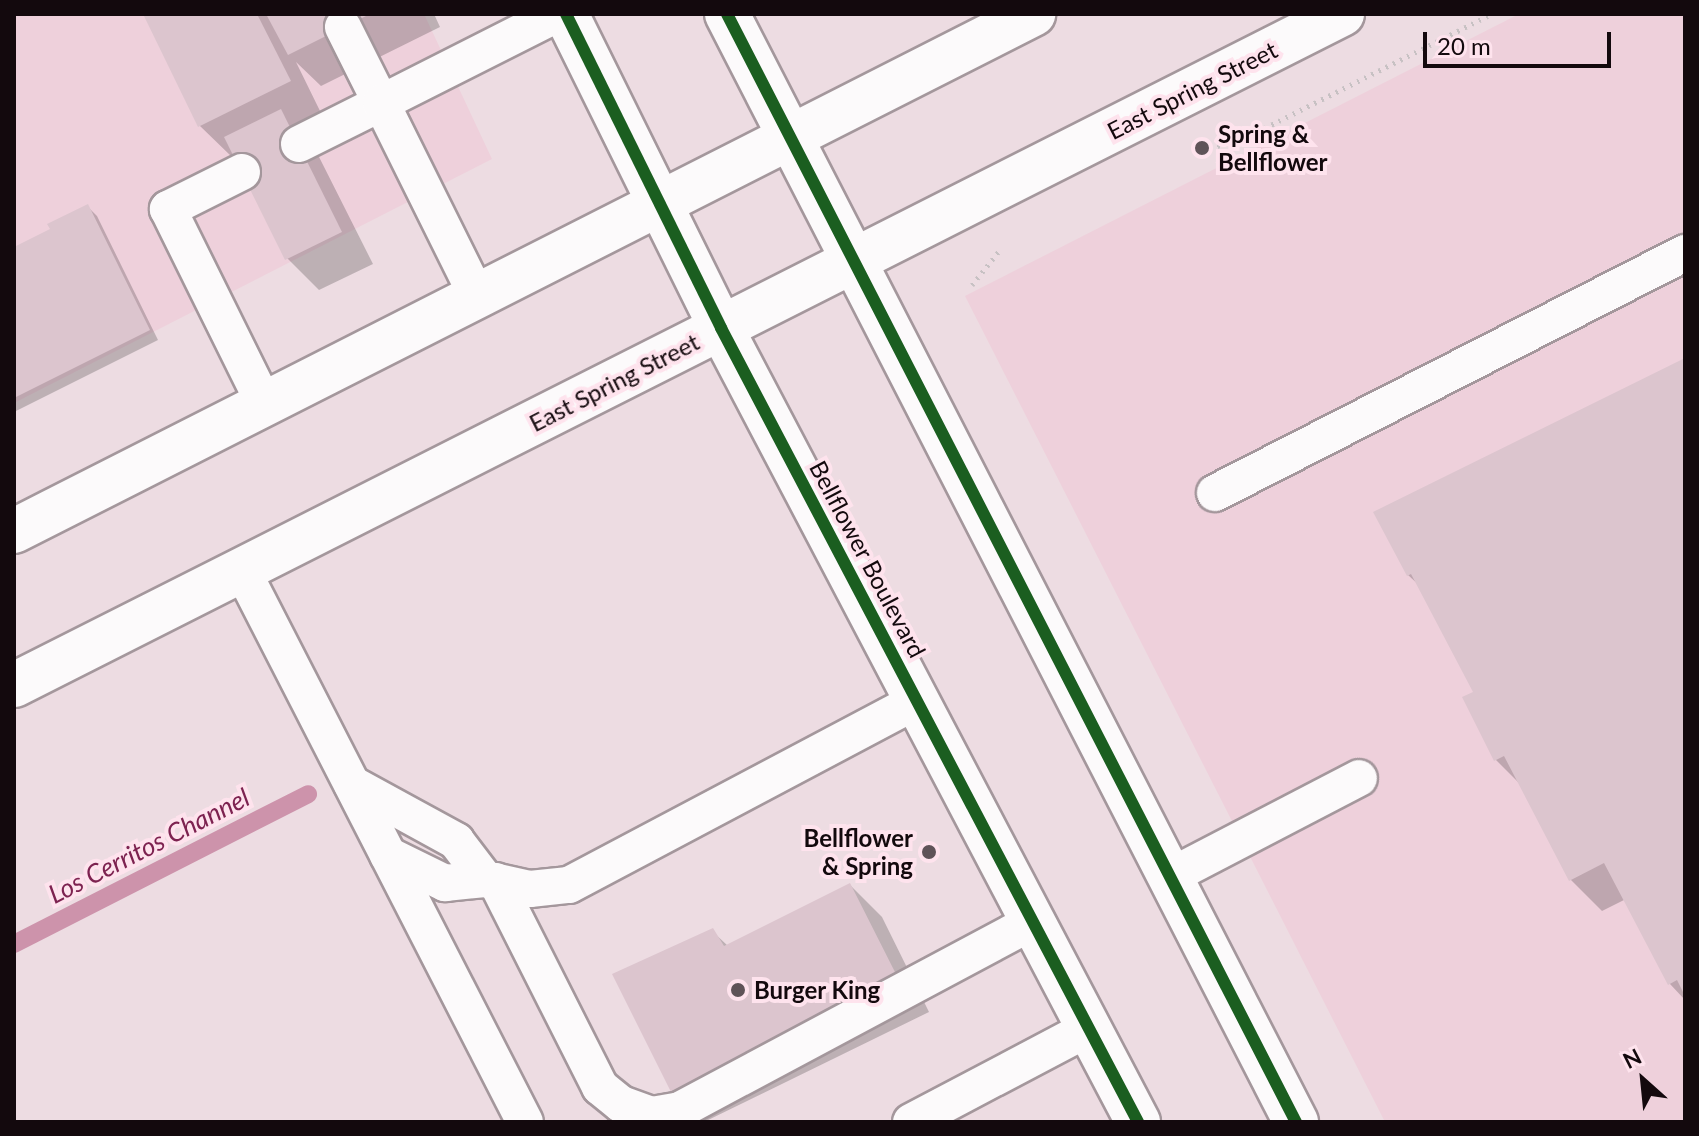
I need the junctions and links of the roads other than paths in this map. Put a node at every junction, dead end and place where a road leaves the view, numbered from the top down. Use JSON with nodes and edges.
{"nodes":[{"id":1,"x":557,"y":14,"type":"edge"},
{"id":2,"x":566,"y":14,"type":"edge"},
{"id":3,"x":727,"y":14,"type":"edge"},
{"id":4,"x":1033,"y":14,"type":"edge"},
{"id":5,"x":1342,"y":14,"type":"edge"},
{"id":6,"x":343,"y":27,"type":"dead end"},
{"id":7,"x":381,"y":103,"type":"junction"},
{"id":8,"x":790,"y":138,"type":"junction"},
{"id":9,"x":299,"y":144,"type":"dead end"},
{"id":10,"x":242,"y":172,"type":"dead end"},
{"id":11,"x":660,"y":207,"type":"junction"},
{"id":12,"x":1685,"y":253,"type":"edge"},
{"id":13,"x":855,"y":263,"type":"junction"},
{"id":14,"x":478,"y":298,"type":"junction"},
{"id":15,"x":721,"y":328,"type":"junction"},
{"id":16,"x":265,"y":405,"type":"junction"},
{"id":17,"x":1215,"y":493,"type":"dead end"},
{"id":18,"x":14,"y":531,"type":"edge"},
{"id":19,"x":242,"y":570,"type":"junction"},
{"id":20,"x":14,"y":685,"type":"edge"},
{"id":21,"x":918,"y":700,"type":"junction"},
{"id":22,"x":1359,"y":778,"type":"dead end"},
{"id":23,"x":352,"y":784,"type":"junction"},
{"id":24,"x":388,"y":855,"type":"junction"},
{"id":25,"x":1169,"y":877,"type":"junction"},
{"id":26,"x":490,"y":880,"type":"junction"},
{"id":27,"x":1034,"y":921,"type":"junction"},
{"id":28,"x":1089,"y":1028,"type":"junction"},
{"id":29,"x":525,"y":1122,"type":"edge"},
{"id":30,"x":911,"y":1122,"type":"edge"},
{"id":31,"x":1138,"y":1122,"type":"edge"},
{"id":32,"x":1296,"y":1122,"type":"edge"}],
"edges":[{"from":1,"to":7,"type":"lane"},
{"from":2,"to":11,"type":"main road","name":"Bellflower Boulevard"},
{"from":3,"to":8,"type":"main road"},
{"from":4,"to":8,"type":"main road"},
{"from":5,"to":13,"type":"main road","name":"East Spring Street"},
{"from":6,"to":7,"type":"lane"},
{"from":7,"to":9,"type":"lane"},
{"from":7,"to":14,"type":"lane"},
{"from":8,"to":11,"type":"main road"},
{"from":8,"to":13,"type":"main road"},
{"from":10,"to":16,"type":"lane"},
{"from":11,"to":14,"type":"main road"},
{"from":11,"to":15,"type":"main road","name":"Bellflower Boulevard"},
{"from":12,"to":17,"type":"lane"},
{"from":13,"to":15,"type":"main road","name":"East Spring Street"},
{"from":13,"to":25,"type":"main road"},
{"from":14,"to":16,"type":"main road"},
{"from":15,"to":19,"type":"main road","name":"East Spring Street"},
{"from":15,"to":21,"type":"main road","name":"Bellflower Boulevard"},
{"from":16,"to":18,"type":"main road"},
{"from":19,"to":20,"type":"main road","name":"East Spring Street"},
{"from":19,"to":23,"type":"lane"},
{"from":21,"to":26,"type":"lane"},
{"from":21,"to":27,"type":"main road","name":"Bellflower Boulevard"},
{"from":22,"to":25,"type":"lane"},
{"from":23,"to":24,"type":"lane"},
{"from":23,"to":26,"type":"lane"},
{"from":24,"to":26,"type":"lane"},
{"from":24,"to":29,"type":"lane"},
{"from":25,"to":32,"type":"main road"},
{"from":26,"to":27,"type":"lane"},
{"from":27,"to":28,"type":"main road","name":"Bellflower Boulevard"},
{"from":28,"to":30,"type":"lane"},
{"from":28,"to":31,"type":"main road","name":"Bellflower Boulevard"}]}
